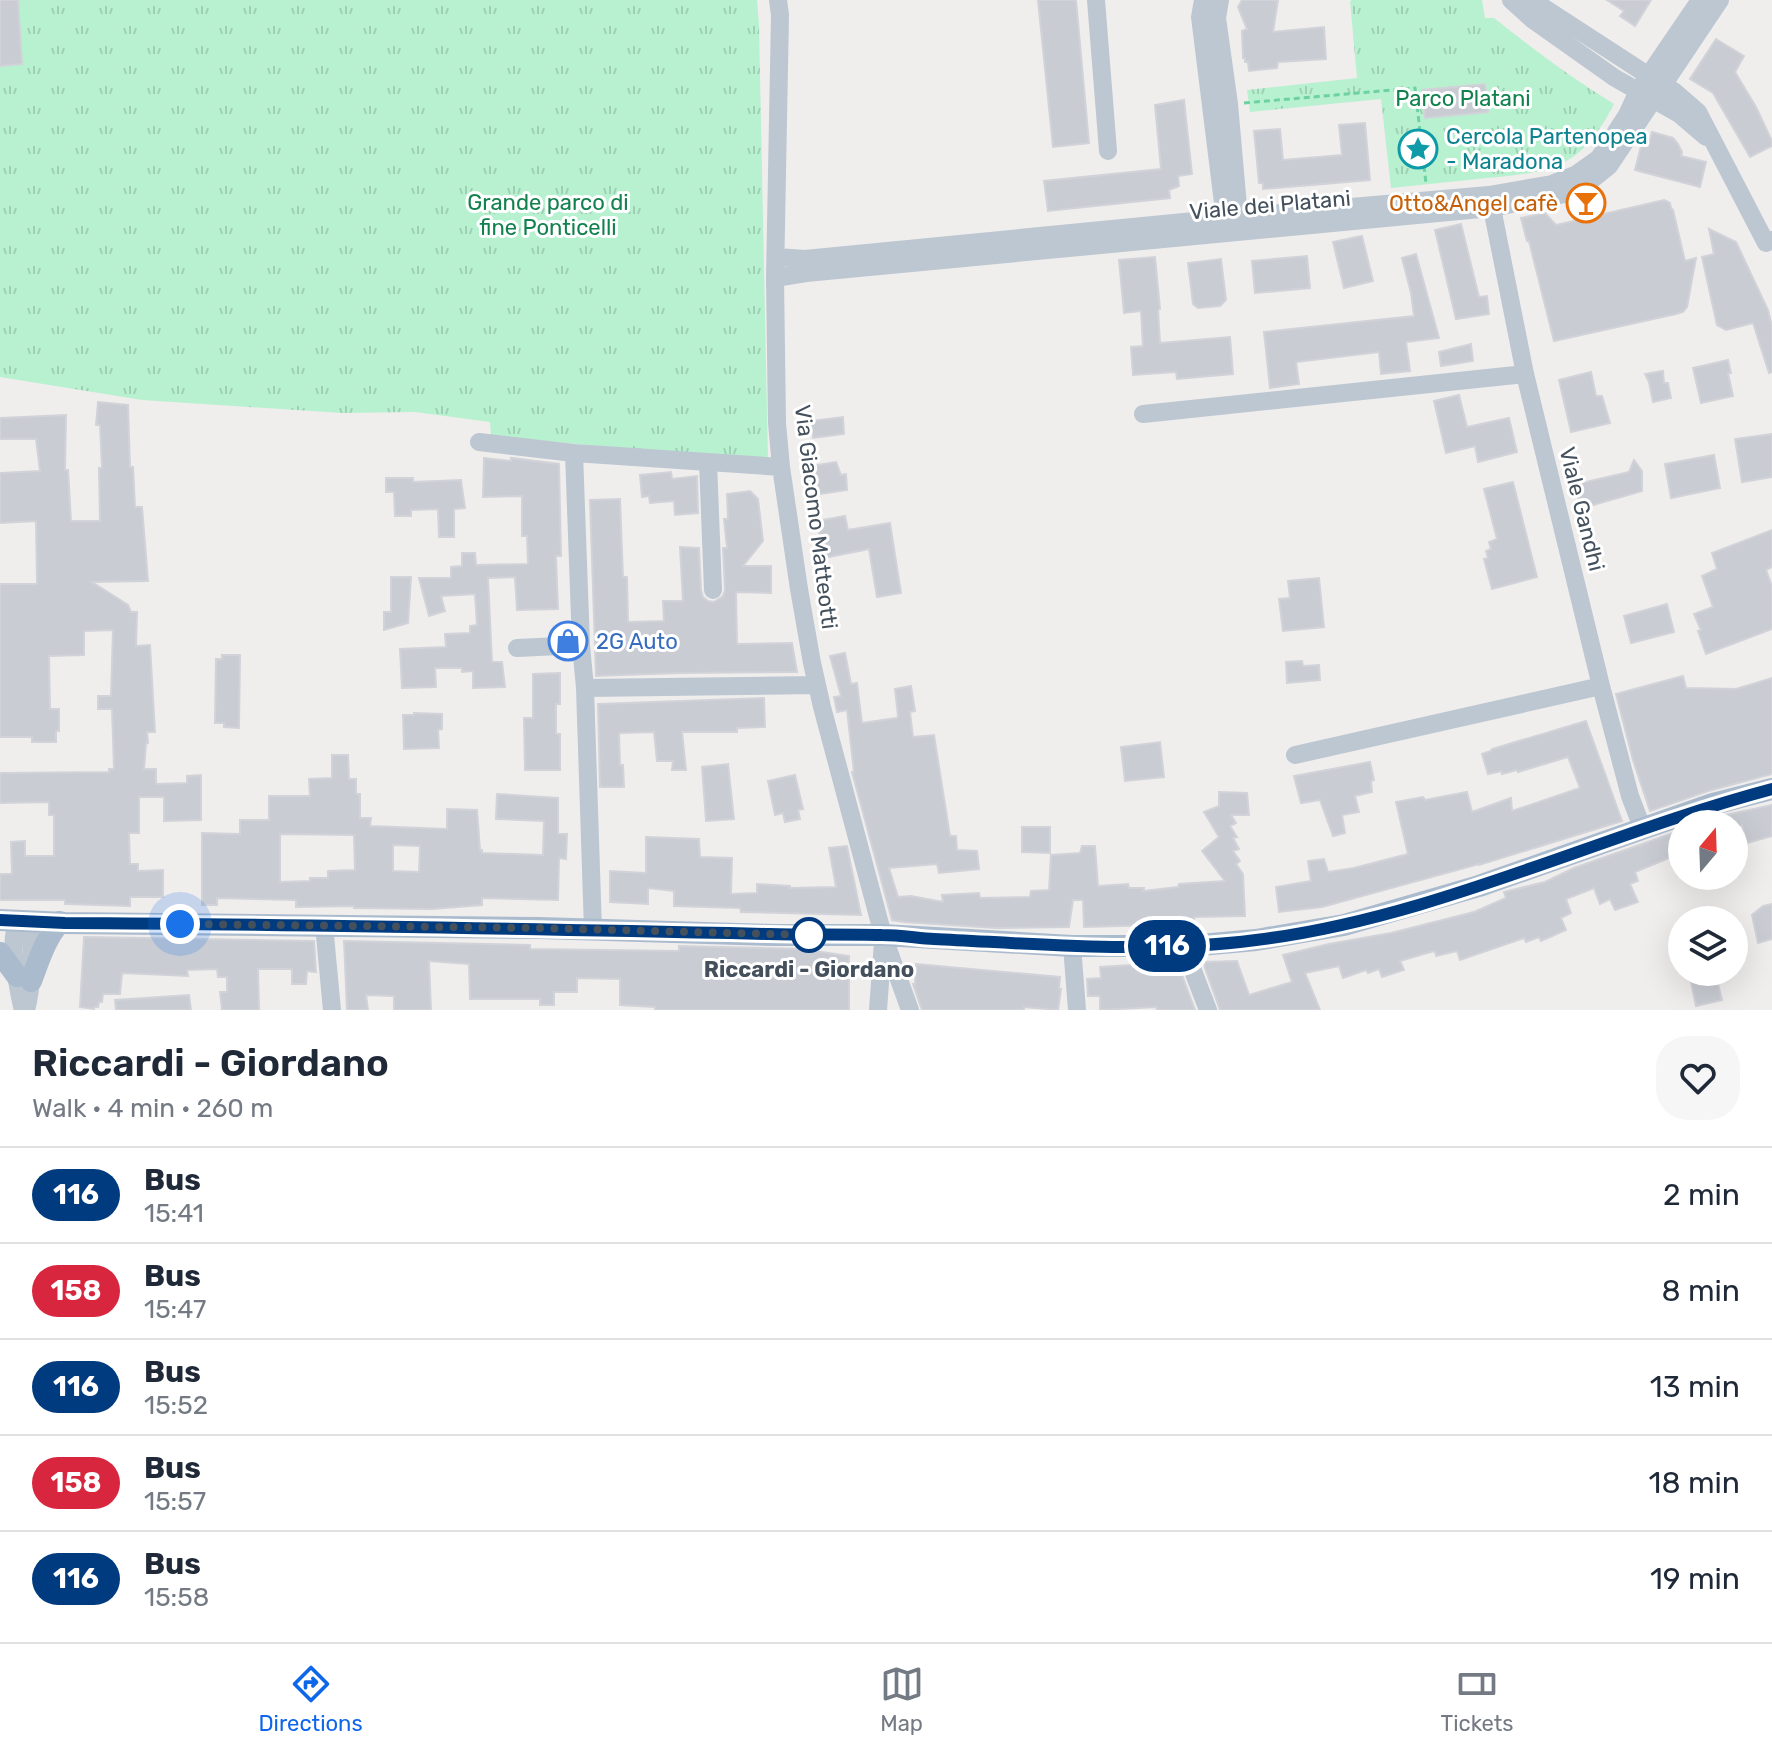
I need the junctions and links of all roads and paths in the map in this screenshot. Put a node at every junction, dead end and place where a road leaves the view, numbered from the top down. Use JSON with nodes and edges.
{"nodes":[{"id":1,"x":778,"y":0,"type":"edge"},
{"id":2,"x":1096,"y":0,"type":"edge"},
{"id":3,"x":1203,"y":0,"type":"edge"},
{"id":4,"x":1220,"y":0,"type":"edge"},
{"id":5,"x":1511,"y":0,"type":"edge"},
{"id":6,"x":1532,"y":0,"type":"edge"},
{"id":7,"x":1700,"y":0,"type":"edge"},
{"id":8,"x":1720,"y":0,"type":"edge"},
{"id":9,"x":1651,"y":87,"type":"junction"},
{"id":10,"x":1237,"y":104,"type":"dead end"},
{"id":11,"x":1108,"y":151,"type":"dead end"},
{"id":12,"x":1428,"y":199,"type":"junction"},
{"id":13,"x":1490,"y":202,"type":"junction"},
{"id":14,"x":1233,"y":225,"type":"junction"},
{"id":15,"x":1772,"y":240,"type":"edge"},
{"id":16,"x":776,"y":257,"type":"junction"},
{"id":17,"x":775,"y":278,"type":"junction"},
{"id":18,"x":1525,"y":374,"type":"junction"},
{"id":19,"x":1143,"y":414,"type":"dead end"},
{"id":20,"x":479,"y":442,"type":"dead end"},
{"id":21,"x":574,"y":453,"type":"junction"},
{"id":22,"x":708,"y":462,"type":"junction"},
{"id":23,"x":781,"y":467,"type":"junction"},
{"id":24,"x":713,"y":590,"type":"dead end"},
{"id":25,"x":581,"y":645,"type":"junction"},
{"id":26,"x":517,"y":648,"type":"dead end"},
{"id":27,"x":817,"y":685,"type":"junction"},
{"id":28,"x":1601,"y":686,"type":"junction"},
{"id":29,"x":585,"y":688,"type":"junction"},
{"id":30,"x":1295,"y":755,"type":"dead end"},
{"id":31,"x":1772,"y":789,"type":"edge"},
{"id":32,"x":1643,"y":830,"type":"junction"},
{"id":33,"x":11,"y":920,"type":"edge"},
{"id":34,"x":60,"y":922,"type":"junction"},
{"id":35,"x":324,"y":925,"type":"junction"},
{"id":36,"x":593,"y":930,"type":"junction"},
{"id":37,"x":883,"y":935,"type":"junction"},
{"id":38,"x":1072,"y":946,"type":"junction"},
{"id":39,"x":1189,"y":946,"type":"junction"},
{"id":40,"x":0,"y":953,"type":"edge"},
{"id":41,"x":24,"y":978,"type":"junction"},
{"id":42,"x":25,"y":1010,"type":"edge"},
{"id":43,"x":332,"y":1010,"type":"edge"},
{"id":44,"x":878,"y":1010,"type":"edge"},
{"id":45,"x":910,"y":1010,"type":"edge"},
{"id":46,"x":1077,"y":1010,"type":"edge"},
{"id":47,"x":1208,"y":1010,"type":"edge"}],
"edges":[{"from":1,"to":16,"type":"street","name":"Via Giacomo Matteotti"},
{"from":2,"to":11,"type":"street"},
{"from":3,"to":14,"type":"street"},
{"from":4,"to":14,"type":"street"},
{"from":5,"to":9,"type":"street"},
{"from":6,"to":9,"type":"street"},
{"from":7,"to":9,"type":"street","name":"Viale dei Platani"},
{"from":8,"to":9,"type":"street","name":"Viale dei Platani"},
{"from":9,"to":13,"type":"street","name":"Viale dei Platani"},
{"from":9,"to":15,"type":"street"},
{"from":10,"to":12,"type":"path"},
{"from":12,"to":13,"type":"street","name":"Viale dei Platani"},
{"from":12,"to":14,"type":"street","name":"Viale dei Platani"},
{"from":13,"to":14,"type":"street","name":"Viale dei Platani"},
{"from":13,"to":18,"type":"street","name":"Viale Gandhi"},
{"from":14,"to":16,"type":"street","name":"Viale dei Platani"},
{"from":14,"to":17,"type":"street","name":"Viale dei Platani"},
{"from":16,"to":17,"type":"street","name":"Via Giacomo Matteotti"},
{"from":17,"to":23,"type":"street","name":"Via Giacomo Matteotti"},
{"from":18,"to":19,"type":"street"},
{"from":18,"to":28,"type":"street","name":"Viale Gandhi"},
{"from":20,"to":21,"type":"street"},
{"from":21,"to":22,"type":"street"},
{"from":21,"to":25,"type":"street"},
{"from":22,"to":23,"type":"street"},
{"from":22,"to":24,"type":"street"},
{"from":23,"to":27,"type":"street","name":"Via Giacomo Matteotti"},
{"from":25,"to":26,"type":"street"},
{"from":25,"to":29,"type":"street"},
{"from":27,"to":29,"type":"street"},
{"from":27,"to":37,"type":"street","name":"Via Giacomo Matteotti"},
{"from":28,"to":30,"type":"street"},
{"from":28,"to":32,"type":"street","name":"Viale Gandhi"},
{"from":29,"to":36,"type":"street"},
{"from":31,"to":32,"type":"main road"},
{"from":32,"to":39,"type":"main road"},
{"from":33,"to":34,"type":"main road"},
{"from":33,"to":41,"type":"street"},
{"from":34,"to":35,"type":"main road"},
{"from":34,"to":41,"type":"main road"},
{"from":35,"to":36,"type":"main road"},
{"from":35,"to":43,"type":"street"},
{"from":36,"to":37,"type":"main road"},
{"from":37,"to":38,"type":"main road"},
{"from":37,"to":44,"type":"street"},
{"from":37,"to":45,"type":"street"},
{"from":38,"to":39,"type":"main road"},
{"from":38,"to":46,"type":"street"},
{"from":39,"to":47,"type":"street"},
{"from":40,"to":41,"type":"main road"},
{"from":41,"to":42,"type":"street"}]}
